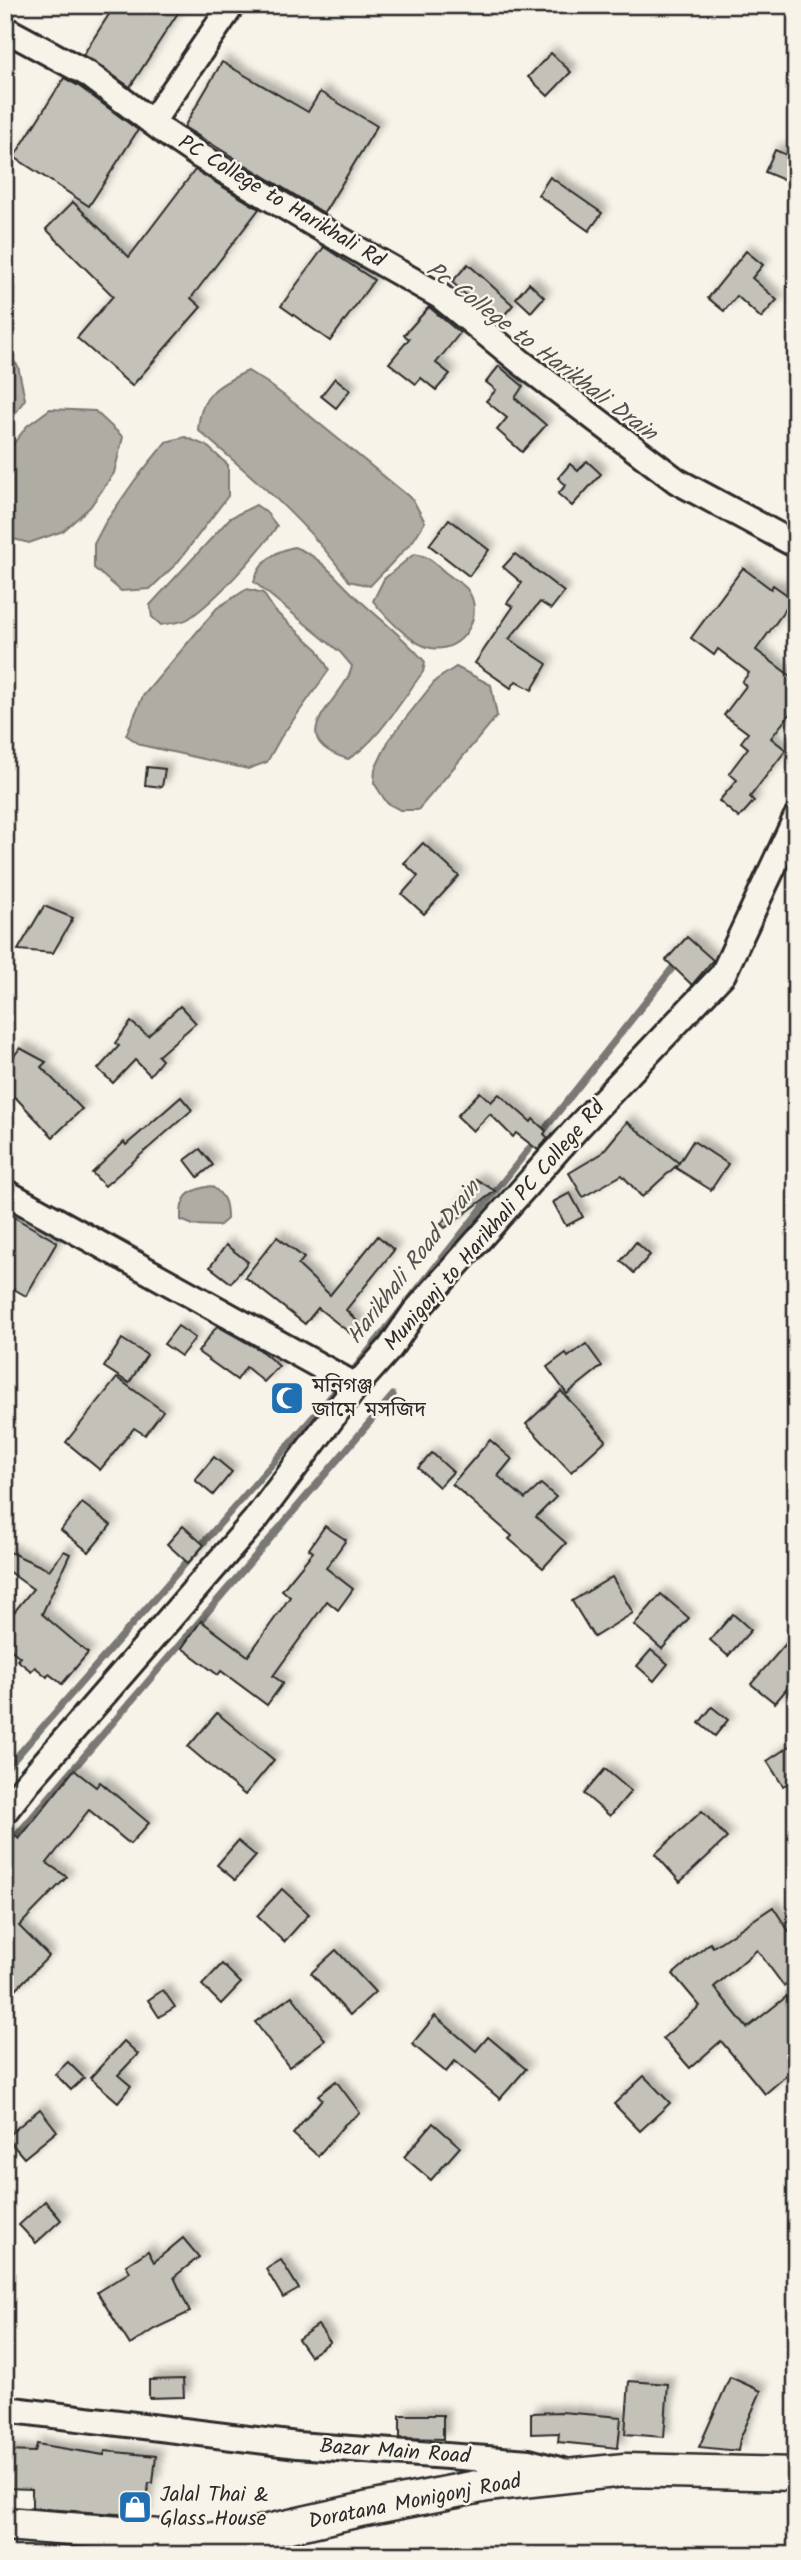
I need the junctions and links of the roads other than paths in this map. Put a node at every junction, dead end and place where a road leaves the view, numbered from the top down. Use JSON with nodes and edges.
{"nodes":[{"id":1,"x":232,"y":5,"type":"edge"},
{"id":2,"x":5,"y":29,"type":"edge"},
{"id":3,"x":152,"y":122,"type":"junction"},
{"id":4,"x":796,"y":545,"type":"edge"},
{"id":5,"x":796,"y":818,"type":"edge"},
{"id":6,"x":5,"y":1192,"type":"edge"},
{"id":7,"x":356,"y":1386,"type":"junction"},
{"id":8,"x":5,"y":1811,"type":"edge"},
{"id":9,"x":5,"y":2409,"type":"edge"},
{"id":10,"x":576,"y":2474,"type":"junction"},
{"id":11,"x":796,"y":2474,"type":"edge"},
{"id":12,"x":5,"y":2524,"type":"edge"}],
"edges":[{"from":1,"to":3,"type":"street"},
{"from":2,"to":3,"type":"street","name":"PC College to Harikhali Rd"},
{"from":3,"to":4,"type":"street","name":"PC College to Harikhali Rd"},
{"from":5,"to":7,"type":"street","name":"Munigonj to Harikhali PC College Rd"},
{"from":6,"to":7,"type":"street"},
{"from":7,"to":8,"type":"street","name":"Munigonj to Harikhali PC College Rd"},
{"from":9,"to":10,"type":"street","name":"Bazar Main Road"},
{"from":10,"to":11,"type":"main road","name":"Doratana Monigonj Road"},
{"from":10,"to":12,"type":"main road","name":"Doratana Monigonj Road"}]}
